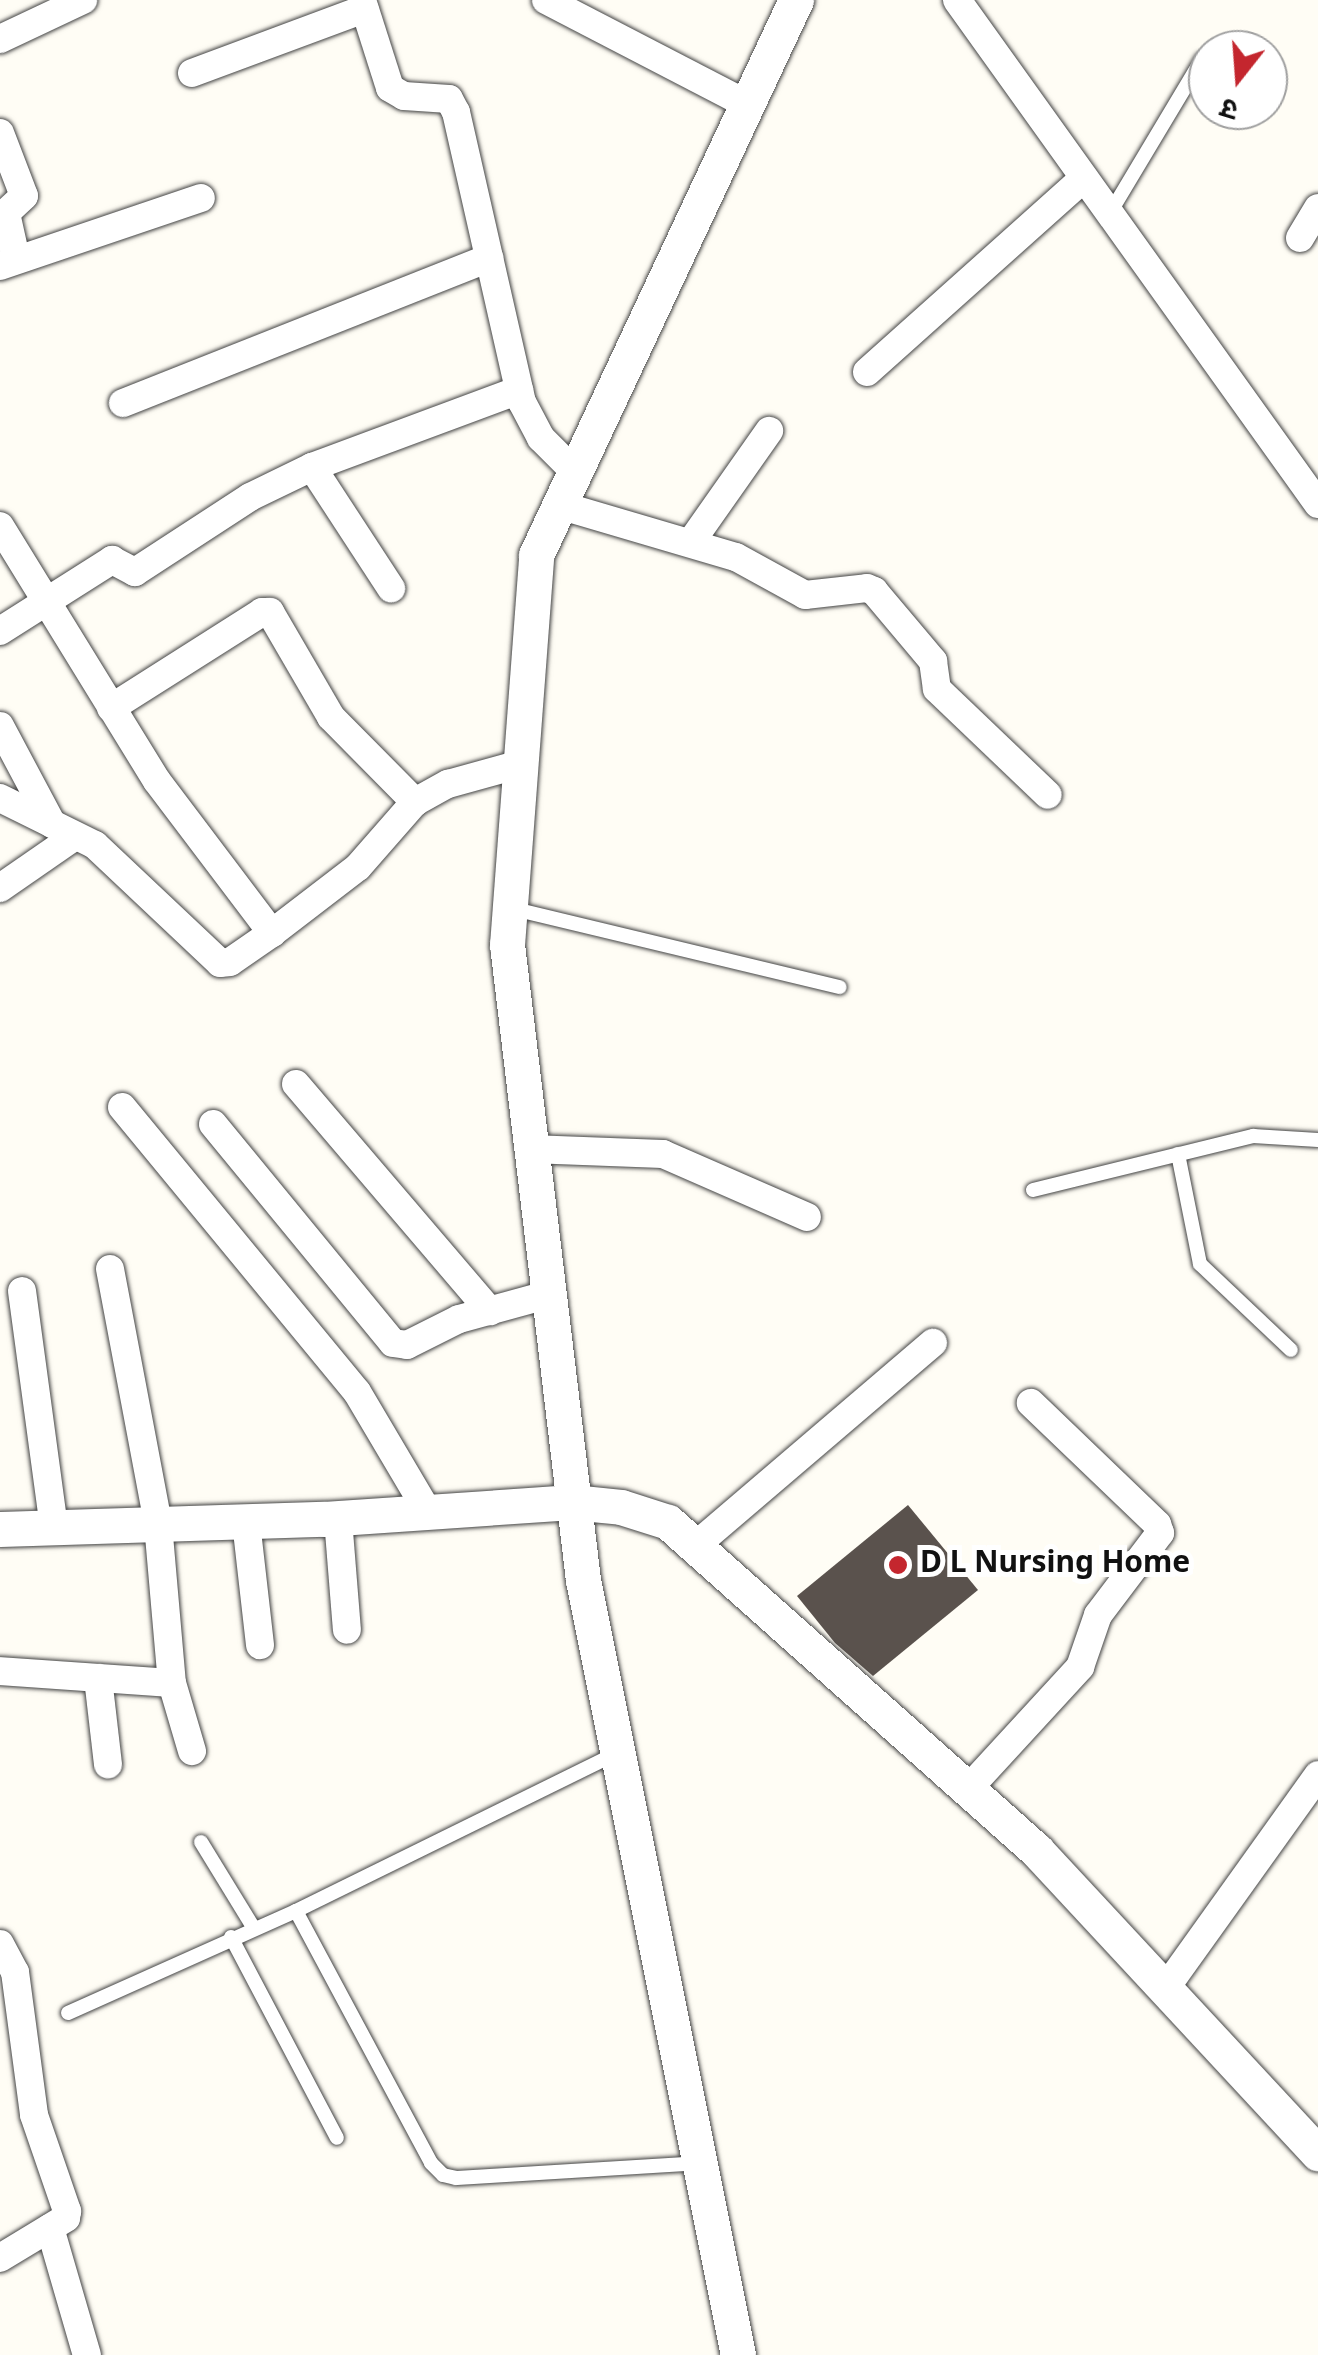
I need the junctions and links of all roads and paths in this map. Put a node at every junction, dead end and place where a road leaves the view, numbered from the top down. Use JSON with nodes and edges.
{"nodes":[{"id":1,"x":80,"y":0,"type":"edge"},
{"id":2,"x":546,"y":0,"type":"edge"},
{"id":3,"x":796,"y":0,"type":"edge"},
{"id":4,"x":957,"y":0,"type":"edge"},
{"id":5,"x":363,"y":4,"type":"edge"},
{"id":6,"x":0,"y":39,"type":"edge"},
{"id":7,"x":192,"y":73,"type":"dead end"},
{"id":8,"x":1188,"y":82,"type":"edge"},
{"id":9,"x":747,"y":104,"type":"junction"},
{"id":10,"x":0,"y":134,"type":"edge"},
{"id":11,"x":1084,"y":178,"type":"junction"},
{"id":12,"x":201,"y":198,"type":"dead end"},
{"id":13,"x":1318,"y":208,"type":"edge"},
{"id":14,"x":1110,"y":213,"type":"junction"},
{"id":15,"x":1300,"y":238,"type":"dead end"},
{"id":16,"x":489,"y":258,"type":"junction"},
{"id":17,"x":8,"y":262,"type":"edge"},
{"id":18,"x":867,"y":372,"type":"dead end"},
{"id":19,"x":519,"y":390,"type":"junction"},
{"id":20,"x":123,"y":403,"type":"dead end"},
{"id":21,"x":768,"y":431,"type":"dead end"},
{"id":22,"x":312,"y":467,"type":"junction"},
{"id":23,"x":575,"y":472,"type":"junction"},
{"id":24,"x":1318,"y":504,"type":"edge"},
{"id":25,"x":559,"y":506,"type":"junction"},
{"id":26,"x":0,"y":526,"type":"edge"},
{"id":27,"x":691,"y":542,"type":"junction"},
{"id":28,"x":391,"y":588,"type":"dead end"},
{"id":29,"x":46,"y":604,"type":"junction"},
{"id":30,"x":0,"y":631,"type":"edge"},
{"id":31,"x":111,"y":708,"type":"junction"},
{"id":32,"x":0,"y":726,"type":"edge"},
{"id":33,"x":520,"y":764,"type":"junction"},
{"id":34,"x":1048,"y":794,"type":"dead end"},
{"id":35,"x":0,"y":798,"type":"edge"},
{"id":36,"x":415,"y":802,"type":"junction"},
{"id":37,"x":64,"y":830,"type":"junction"},
{"id":38,"x":0,"y":888,"type":"edge"},
{"id":39,"x":510,"y":908,"type":"junction"},
{"id":40,"x":272,"y":932,"type":"junction"},
{"id":41,"x":840,"y":987,"type":"dead end"},
{"id":42,"x":296,"y":1084,"type":"dead end"},
{"id":43,"x":122,"y":1108,"type":"dead end"},
{"id":44,"x":213,"y":1124,"type":"dead end"},
{"id":45,"x":1318,"y":1140,"type":"edge"},
{"id":46,"x":530,"y":1149,"type":"junction"},
{"id":47,"x":1178,"y":1154,"type":"junction"},
{"id":48,"x":1032,"y":1190,"type":"dead end"},
{"id":49,"x":807,"y":1217,"type":"dead end"},
{"id":50,"x":110,"y":1270,"type":"dead end"},
{"id":51,"x":22,"y":1292,"type":"dead end"},
{"id":52,"x":548,"y":1295,"type":"junction"},
{"id":53,"x":490,"y":1311,"type":"junction"},
{"id":54,"x":933,"y":1343,"type":"dead end"},
{"id":55,"x":1292,"y":1350,"type":"dead end"},
{"id":56,"x":1031,"y":1403,"type":"dead end"},
{"id":57,"x":572,"y":1502,"type":"junction"},
{"id":58,"x":428,"y":1512,"type":"junction"},
{"id":59,"x":338,"y":1519,"type":"junction"},
{"id":60,"x":246,"y":1522,"type":"junction"},
{"id":61,"x":158,"y":1524,"type":"junction"},
{"id":62,"x":54,"y":1527,"type":"junction"},
{"id":63,"x":0,"y":1529,"type":"edge"},
{"id":64,"x":695,"y":1546,"type":"junction"},
{"id":65,"x":347,"y":1630,"type":"dead end"},
{"id":66,"x":260,"y":1645,"type":"dead end"},
{"id":67,"x":0,"y":1672,"type":"edge"},
{"id":68,"x":98,"y":1678,"type":"junction"},
{"id":69,"x":172,"y":1682,"type":"junction"},
{"id":70,"x":192,"y":1751,"type":"dead end"},
{"id":71,"x":617,"y":1753,"type":"junction"},
{"id":72,"x":108,"y":1764,"type":"dead end"},
{"id":73,"x":1318,"y":1775,"type":"edge"},
{"id":74,"x":968,"y":1789,"type":"junction"},
{"id":75,"x":201,"y":1842,"type":"dead end"},
{"id":76,"x":296,"y":1911,"type":"junction"},
{"id":77,"x":252,"y":1928,"type":"junction"},
{"id":78,"x":231,"y":1937,"type":"junction"},
{"id":79,"x":0,"y":1944,"type":"edge"},
{"id":80,"x":7,"y":1976,"type":"edge"},
{"id":81,"x":1165,"y":1989,"type":"junction"},
{"id":82,"x":68,"y":2013,"type":"dead end"},
{"id":83,"x":337,"y":2138,"type":"dead end"},
{"id":84,"x":1318,"y":2153,"type":"edge"},
{"id":85,"x":699,"y":2163,"type":"junction"},
{"id":86,"x":50,"y":2228,"type":"junction"},
{"id":87,"x":0,"y":2258,"type":"edge"},
{"id":88,"x":87,"y":2355,"type":"edge"},
{"id":89,"x":738,"y":2355,"type":"edge"}],
"edges":[{"from":1,"to":6,"type":"street"},
{"from":2,"to":9,"type":"street"},
{"from":3,"to":9,"type":"street"},
{"from":4,"to":11,"type":"street"},
{"from":5,"to":7,"type":"street"},
{"from":5,"to":16,"type":"street"},
{"from":8,"to":14,"type":"lane"},
{"from":9,"to":23,"type":"street"},
{"from":10,"to":17,"type":"street"},
{"from":11,"to":14,"type":"street"},
{"from":11,"to":18,"type":"street"},
{"from":12,"to":17,"type":"street"},
{"from":13,"to":15,"type":"street"},
{"from":14,"to":24,"type":"street"},
{"from":16,"to":19,"type":"street"},
{"from":16,"to":20,"type":"street"},
{"from":19,"to":22,"type":"street"},
{"from":19,"to":23,"type":"street"},
{"from":21,"to":27,"type":"street"},
{"from":22,"to":28,"type":"street"},
{"from":22,"to":29,"type":"street"},
{"from":23,"to":25,"type":"street"},
{"from":25,"to":27,"type":"street"},
{"from":25,"to":33,"type":"street"},
{"from":26,"to":29,"type":"street"},
{"from":27,"to":34,"type":"street"},
{"from":29,"to":30,"type":"street"},
{"from":29,"to":31,"type":"street"},
{"from":31,"to":36,"type":"street"},
{"from":31,"to":40,"type":"street"},
{"from":32,"to":37,"type":"street"},
{"from":33,"to":36,"type":"street"},
{"from":33,"to":39,"type":"street"},
{"from":35,"to":37,"type":"street"},
{"from":36,"to":40,"type":"street"},
{"from":37,"to":38,"type":"street"},
{"from":37,"to":40,"type":"street"},
{"from":39,"to":41,"type":"lane"},
{"from":39,"to":46,"type":"street"},
{"from":42,"to":53,"type":"street"},
{"from":43,"to":58,"type":"street"},
{"from":44,"to":53,"type":"street"},
{"from":45,"to":47,"type":"lane"},
{"from":46,"to":49,"type":"street"},
{"from":46,"to":52,"type":"street"},
{"from":47,"to":48,"type":"lane"},
{"from":47,"to":55,"type":"lane"},
{"from":50,"to":61,"type":"street"},
{"from":51,"to":62,"type":"street"},
{"from":52,"to":53,"type":"street"},
{"from":52,"to":57,"type":"street"},
{"from":54,"to":64,"type":"street"},
{"from":56,"to":74,"type":"street"},
{"from":57,"to":58,"type":"street"},
{"from":57,"to":64,"type":"street"},
{"from":57,"to":71,"type":"street"},
{"from":58,"to":59,"type":"street"},
{"from":59,"to":60,"type":"street"},
{"from":59,"to":65,"type":"street"},
{"from":60,"to":61,"type":"street"},
{"from":60,"to":66,"type":"street"},
{"from":61,"to":62,"type":"street"},
{"from":61,"to":69,"type":"street"},
{"from":62,"to":63,"type":"street"},
{"from":64,"to":74,"type":"street"},
{"from":67,"to":68,"type":"street"},
{"from":68,"to":69,"type":"street"},
{"from":68,"to":72,"type":"street"},
{"from":69,"to":70,"type":"street"},
{"from":71,"to":76,"type":"lane"},
{"from":71,"to":85,"type":"street"},
{"from":73,"to":81,"type":"street"},
{"from":74,"to":81,"type":"street"},
{"from":75,"to":77,"type":"lane"},
{"from":76,"to":77,"type":"lane"},
{"from":76,"to":85,"type":"lane"},
{"from":77,"to":78,"type":"lane"},
{"from":78,"to":82,"type":"lane"},
{"from":78,"to":83,"type":"lane"},
{"from":79,"to":80,"type":"street"},
{"from":80,"to":86,"type":"street"},
{"from":81,"to":84,"type":"street"},
{"from":85,"to":89,"type":"street"},
{"from":86,"to":87,"type":"street"},
{"from":86,"to":88,"type":"street"}]}
